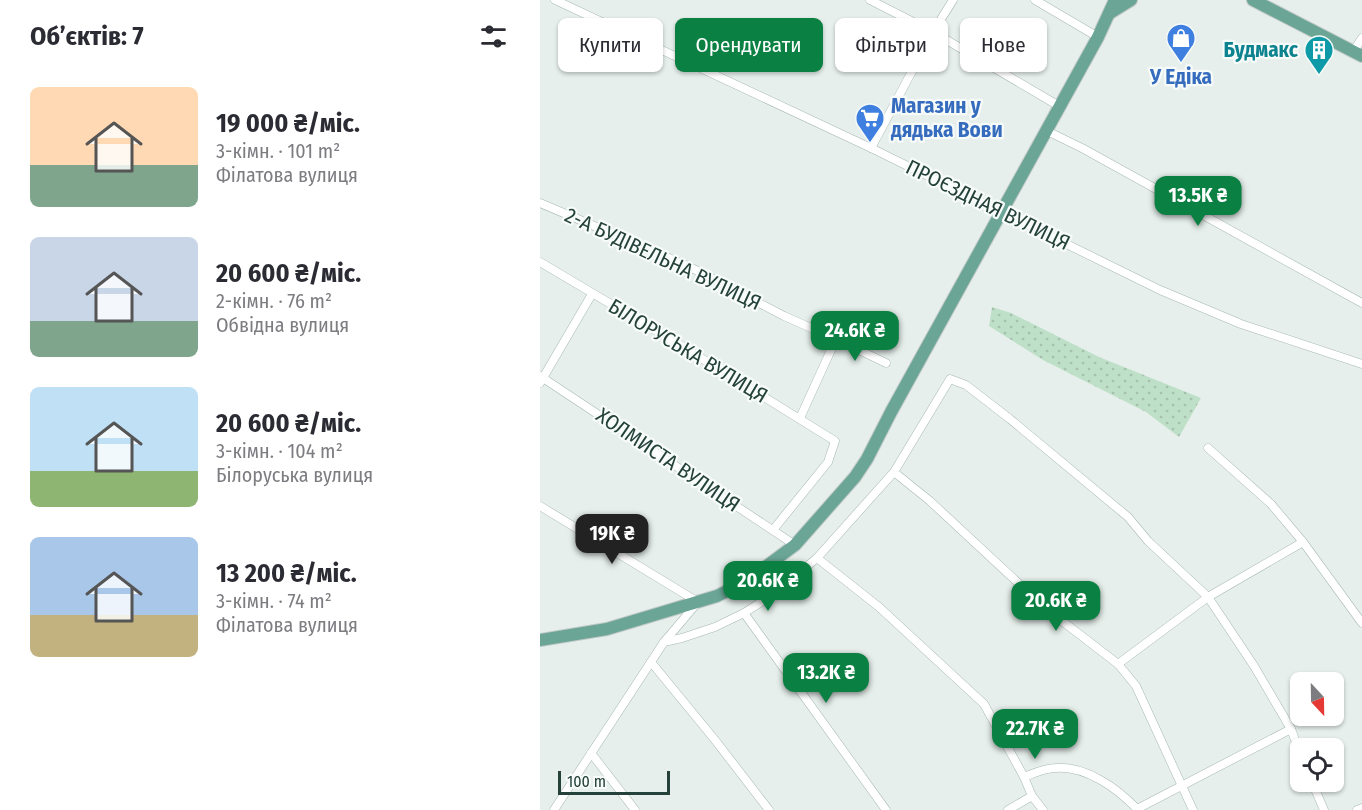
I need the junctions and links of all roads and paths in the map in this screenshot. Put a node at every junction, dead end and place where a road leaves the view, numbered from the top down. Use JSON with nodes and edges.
{"nodes":[{"id":1,"x":555,"y":0,"type":"edge"},
{"id":2,"x":870,"y":0,"type":"edge"},
{"id":3,"x":953,"y":0,"type":"edge"},
{"id":4,"x":1035,"y":0,"type":"edge"},
{"id":5,"x":1115,"y":0,"type":"edge"},
{"id":6,"x":1131,"y":0,"type":"edge"},
{"id":7,"x":1253,"y":0,"type":"edge"},
{"id":8,"x":571,"y":3,"type":"edge"},
{"id":9,"x":1109,"y":13,"type":"junction"},
{"id":10,"x":905,"y":18,"type":"edge"},
{"id":11,"x":942,"y":18,"type":"edge"},
{"id":12,"x":1098,"y":37,"type":"junction"},
{"id":13,"x":1362,"y":38,"type":"edge"},
{"id":14,"x":948,"y":41,"type":"edge"},
{"id":15,"x":1357,"y":54,"type":"edge"},
{"id":16,"x":912,"y":72,"type":"edge"},
{"id":17,"x":1059,"y":106,"type":"junction"},
{"id":18,"x":1045,"y":130,"type":"junction"},
{"id":19,"x":872,"y":148,"type":"junction"},
{"id":20,"x":540,"y":203,"type":"edge"},
{"id":21,"x":1001,"y":212,"type":"junction"},
{"id":22,"x":540,"y":262,"type":"edge"},
{"id":23,"x":592,"y":294,"type":"junction"},
{"id":24,"x":1362,"y":303,"type":"edge"},
{"id":25,"x":836,"y":339,"type":"junction"},
{"id":26,"x":886,"y":363,"type":"dead end"},
{"id":27,"x":1362,"y":364,"type":"edge"},
{"id":28,"x":541,"y":379,"type":"edge"},
{"id":29,"x":800,"y":418,"type":"junction"},
{"id":30,"x":1208,"y":448,"type":"dead end"},
{"id":31,"x":894,"y":472,"type":"junction"},
{"id":32,"x":540,"y":506,"type":"edge"},
{"id":33,"x":773,"y":531,"type":"junction"},
{"id":34,"x":1303,"y":542,"type":"junction"},
{"id":35,"x":795,"y":545,"type":"junction"},
{"id":36,"x":817,"y":558,"type":"junction"},
{"id":37,"x":1208,"y":597,"type":"junction"},
{"id":38,"x":698,"y":602,"type":"junction"},
{"id":39,"x":744,"y":613,"type":"junction"},
{"id":40,"x":1362,"y":623,"type":"edge"},
{"id":41,"x":540,"y":640,"type":"edge"},
{"id":42,"x":664,"y":642,"type":"junction"},
{"id":43,"x":651,"y":662,"type":"junction"},
{"id":44,"x":1118,"y":664,"type":"junction"},
{"id":45,"x":1291,"y":729,"type":"junction"},
{"id":46,"x":1294,"y":738,"type":"edge"},
{"id":47,"x":591,"y":753,"type":"junction"},
{"id":48,"x":1024,"y":777,"type":"junction"},
{"id":49,"x":1184,"y":786,"type":"junction"},
{"id":50,"x":1316,"y":792,"type":"edge"},
{"id":51,"x":1032,"y":796,"type":"junction"},
{"id":52,"x":1362,"y":808,"type":"edge"},
{"id":53,"x":554,"y":810,"type":"edge"},
{"id":54,"x":635,"y":810,"type":"edge"},
{"id":55,"x":769,"y":810,"type":"edge"},
{"id":56,"x":886,"y":810,"type":"edge"},
{"id":57,"x":1008,"y":810,"type":"edge"},
{"id":58,"x":1043,"y":810,"type":"edge"},
{"id":59,"x":1194,"y":810,"type":"edge"},
{"id":60,"x":1324,"y":810,"type":"edge"},
{"id":61,"x":1357,"y":810,"type":"edge"}],
"edges":[{"from":1,"to":8,"type":"street","name":"ПРОЄЗДНАЯ ВУЛИЦЯ"},
{"from":2,"to":10,"type":"street"},
{"from":3,"to":11,"type":"street"},
{"from":4,"to":12,"type":"street"},
{"from":5,"to":9,"type":"main road"},
{"from":6,"to":9,"type":"main road"},
{"from":7,"to":15,"type":"main road"},
{"from":8,"to":19,"type":"street","name":"ПРОЄЗДНАЯ ВУЛИЦЯ"},
{"from":9,"to":12,"type":"main road"},
{"from":12,"to":17,"type":"main road"},
{"from":13,"to":15,"type":"street"},
{"from":14,"to":17,"type":"street"},
{"from":16,"to":19,"type":"street"},
{"from":17,"to":18,"type":"main road"},
{"from":18,"to":21,"type":"main road"},
{"from":18,"to":24,"type":"street"},
{"from":19,"to":21,"type":"street","name":"ПРОЄЗДНАЯ ВУЛИЦЯ"},
{"from":20,"to":25,"type":"street","name":"2-А БУДІВЕЛЬНА ВУЛИЦЯ"},
{"from":21,"to":27,"type":"street","name":"ПРОЄЗДНАЯ ВУЛИЦЯ"},
{"from":21,"to":35,"type":"main road"},
{"from":22,"to":23,"type":"street","name":"БІЛОРУСЬКА ВУЛИЦЯ"},
{"from":23,"to":28,"type":"street"},
{"from":23,"to":29,"type":"street","name":"БІЛОРУСЬКА ВУЛИЦЯ"},
{"from":25,"to":26,"type":"street","name":"2-А БУДІВЕЛЬНА ВУЛИЦЯ"},
{"from":25,"to":29,"type":"street"},
{"from":28,"to":33,"type":"street","name":"ХОЛМИСТА ВУЛИЦЯ"},
{"from":29,"to":33,"type":"street","name":"БІЛОРУСЬКА ВУЛИЦЯ"},
{"from":30,"to":34,"type":"street"},
{"from":31,"to":36,"type":"street"},
{"from":31,"to":37,"type":"street"},
{"from":31,"to":44,"type":"street"},
{"from":32,"to":38,"type":"street"},
{"from":33,"to":35,"type":"street","name":"ХОЛМИСТА ВУЛИЦЯ"},
{"from":34,"to":37,"type":"street"},
{"from":34,"to":40,"type":"street"},
{"from":35,"to":38,"type":"main road"},
{"from":36,"to":39,"type":"street"},
{"from":36,"to":48,"type":"street"},
{"from":37,"to":44,"type":"street"},
{"from":37,"to":45,"type":"street"},
{"from":38,"to":41,"type":"main road"},
{"from":38,"to":42,"type":"street"},
{"from":39,"to":42,"type":"street"},
{"from":39,"to":56,"type":"street"},
{"from":42,"to":43,"type":"street"},
{"from":43,"to":47,"type":"street"},
{"from":43,"to":55,"type":"street"},
{"from":44,"to":49,"type":"street"},
{"from":45,"to":46,"type":"street"},
{"from":45,"to":49,"type":"street"},
{"from":47,"to":53,"type":"street"},
{"from":47,"to":54,"type":"street"},
{"from":48,"to":49,"type":"street"},
{"from":48,"to":51,"type":"street"},
{"from":49,"to":59,"type":"street"},
{"from":50,"to":60,"type":"street"},
{"from":51,"to":57,"type":"street"},
{"from":51,"to":58,"type":"street"},
{"from":52,"to":61,"type":"street"}]}
